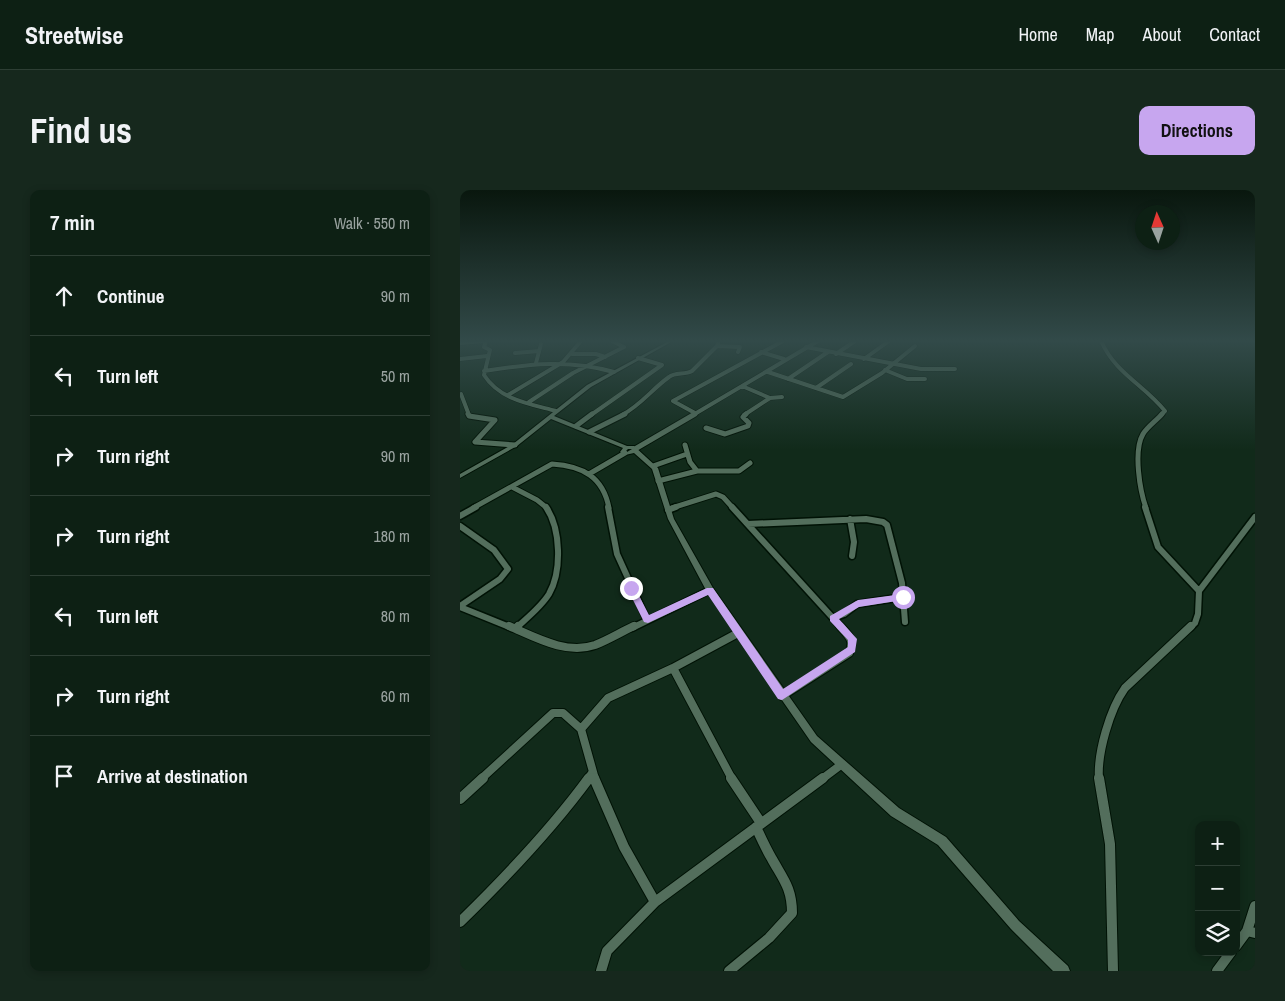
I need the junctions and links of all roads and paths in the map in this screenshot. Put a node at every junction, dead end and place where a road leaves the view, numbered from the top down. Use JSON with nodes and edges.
{"nodes":[{"id":1,"x":486,"y":377,"type":"edge"},
{"id":2,"x":537,"y":377,"type":"edge"},
{"id":3,"x":569,"y":377,"type":"edge"},
{"id":4,"x":604,"y":377,"type":"edge"},
{"id":5,"x":643,"y":377,"type":"edge"},
{"id":6,"x":669,"y":377,"type":"edge"},
{"id":7,"x":715,"y":377,"type":"edge"},
{"id":8,"x":758,"y":377,"type":"edge"},
{"id":9,"x":784,"y":377,"type":"edge"},
{"id":10,"x":831,"y":377,"type":"edge"},
{"id":11,"x":874,"y":377,"type":"edge"},
{"id":12,"x":903,"y":377,"type":"edge"},
{"id":13,"x":1127,"y":377,"type":"edge"},
{"id":14,"x":788,"y":379,"type":"joint"},
{"id":15,"x":925,"y":379,"type":"dead end"},
{"id":16,"x":742,"y":386,"type":"junction"},
{"id":17,"x":816,"y":388,"type":"junction"},
{"id":18,"x":462,"y":394,"type":"dead end"},
{"id":19,"x":508,"y":395,"type":"junction"},
{"id":20,"x":782,"y":397,"type":"dead end"},
{"id":21,"x":770,"y":398,"type":"junction"},
{"id":22,"x":529,"y":402,"type":"junction"},
{"id":23,"x":463,"y":411,"type":"edge"},
{"id":24,"x":556,"y":411,"type":"junction"},
{"id":25,"x":695,"y":412,"type":"junction"},
{"id":26,"x":551,"y":417,"type":"junction"},
{"id":27,"x":576,"y":426,"type":"junction"},
{"id":28,"x":706,"y":428,"type":"dead end"},
{"id":29,"x":589,"y":432,"type":"junction"},
{"id":30,"x":515,"y":445,"type":"junction"},
{"id":31,"x":685,"y":445,"type":"dead end"},
{"id":32,"x":632,"y":450,"type":"junction"},
{"id":33,"x":687,"y":454,"type":"junction"},
{"id":34,"x":750,"y":463,"type":"dead end"},
{"id":35,"x":653,"y":466,"type":"junction"},
{"id":36,"x":697,"y":471,"type":"junction"},
{"id":37,"x":589,"y":474,"type":"junction"},
{"id":38,"x":460,"y":476,"type":"edge"},
{"id":39,"x":658,"y":481,"type":"junction"},
{"id":40,"x":512,"y":487,"type":"junction"},
{"id":41,"x":668,"y":510,"type":"junction"},
{"id":42,"x":460,"y":516,"type":"edge"},
{"id":43,"x":1255,"y":517,"type":"edge"},
{"id":44,"x":850,"y":519,"type":"junction"},
{"id":45,"x":748,"y":524,"type":"junction"},
{"id":46,"x":460,"y":526,"type":"edge"},
{"id":47,"x":852,"y":556,"type":"dead end"},
{"id":48,"x":710,"y":590,"type":"junction"},
{"id":49,"x":1198,"y":591,"type":"junction"},
{"id":50,"x":903,"y":597,"type":"junction"},
{"id":51,"x":460,"y":606,"type":"edge"},
{"id":52,"x":833,"y":618,"type":"junction"},
{"id":53,"x":648,"y":620,"type":"junction"},
{"id":54,"x":905,"y":622,"type":"dead end"},
{"id":55,"x":516,"y":628,"type":"junction"},
{"id":56,"x":738,"y":633,"type":"junction"},
{"id":57,"x":673,"y":668,"type":"junction"},
{"id":58,"x":782,"y":696,"type":"junction"},
{"id":59,"x":581,"y":729,"type":"junction"},
{"id":60,"x":842,"y":764,"type":"junction"},
{"id":61,"x":592,"y":773,"type":"junction"},
{"id":62,"x":460,"y":800,"type":"edge"},
{"id":63,"x":758,"y":825,"type":"junction"},
{"id":64,"x":655,"y":902,"type":"junction"},
{"id":65,"x":1255,"y":906,"type":"edge"},
{"id":66,"x":460,"y":922,"type":"edge"},
{"id":67,"x":1251,"y":932,"type":"edge"},
{"id":68,"x":1240,"y":942,"type":"edge"},
{"id":69,"x":1228,"y":956,"type":"edge"},
{"id":70,"x":601,"y":971,"type":"edge"},
{"id":71,"x":729,"y":971,"type":"edge"},
{"id":72,"x":1064,"y":971,"type":"edge"},
{"id":73,"x":1113,"y":971,"type":"edge"},
{"id":74,"x":1217,"y":971,"type":"edge"}],
"edges":[{"from":1,"to":19,"type":"street"},
{"from":2,"to":19,"type":"street"},
{"from":3,"to":22,"type":"street"},
{"from":4,"to":24,"type":"street"},
{"from":5,"to":27,"type":"street"},
{"from":6,"to":29,"type":"street"},
{"from":7,"to":25,"type":"street"},
{"from":8,"to":16,"type":"street"},
{"from":9,"to":14,"type":"street"},
{"from":10,"to":17,"type":"street"},
{"from":11,"to":17,"type":"street"},
{"from":12,"to":15,"type":"street"},
{"from":13,"to":49,"type":"street"},
{"from":14,"to":17,"type":"street"},
{"from":16,"to":21,"type":"street"},
{"from":16,"to":25,"type":"street"},
{"from":18,"to":23,"type":"street"},
{"from":19,"to":22,"type":"street"},
{"from":20,"to":21,"type":"street"},
{"from":21,"to":28,"type":"street"},
{"from":22,"to":24,"type":"street"},
{"from":23,"to":30,"type":"street"},
{"from":24,"to":26,"type":"street"},
{"from":25,"to":32,"type":"street"},
{"from":26,"to":27,"type":"street"},
{"from":26,"to":30,"type":"street"},
{"from":27,"to":29,"type":"street"},
{"from":29,"to":32,"type":"street"},
{"from":30,"to":38,"type":"street"},
{"from":31,"to":33,"type":"street"},
{"from":32,"to":35,"type":"street"},
{"from":32,"to":37,"type":"street"},
{"from":33,"to":35,"type":"street"},
{"from":33,"to":36,"type":"street"},
{"from":34,"to":36,"type":"street"},
{"from":35,"to":39,"type":"street"},
{"from":36,"to":39,"type":"street"},
{"from":37,"to":40,"type":"street"},
{"from":37,"to":53,"type":"street"},
{"from":39,"to":41,"type":"street"},
{"from":40,"to":42,"type":"street"},
{"from":40,"to":55,"type":"street"},
{"from":41,"to":45,"type":"street"},
{"from":41,"to":48,"type":"street"},
{"from":43,"to":49,"type":"street"},
{"from":44,"to":45,"type":"street"},
{"from":44,"to":47,"type":"street"},
{"from":44,"to":50,"type":"street"},
{"from":45,"to":52,"type":"street"},
{"from":46,"to":51,"type":"street"},
{"from":48,"to":53,"type":"street"},
{"from":48,"to":56,"type":"street"},
{"from":49,"to":73,"type":"street"},
{"from":50,"to":52,"type":"street"},
{"from":50,"to":54,"type":"street"},
{"from":51,"to":55,"type":"street"},
{"from":52,"to":58,"type":"street"},
{"from":53,"to":55,"type":"street"},
{"from":56,"to":57,"type":"street"},
{"from":56,"to":58,"type":"street"},
{"from":57,"to":59,"type":"street"},
{"from":57,"to":63,"type":"street"},
{"from":58,"to":60,"type":"street"},
{"from":59,"to":61,"type":"street"},
{"from":59,"to":62,"type":"street"},
{"from":60,"to":63,"type":"street"},
{"from":60,"to":72,"type":"street"},
{"from":61,"to":64,"type":"street"},
{"from":61,"to":66,"type":"street"},
{"from":63,"to":64,"type":"street"},
{"from":63,"to":71,"type":"street"},
{"from":64,"to":70,"type":"street"},
{"from":65,"to":67,"type":"street"},
{"from":67,"to":68,"type":"street"},
{"from":69,"to":74,"type":"street"}]}
